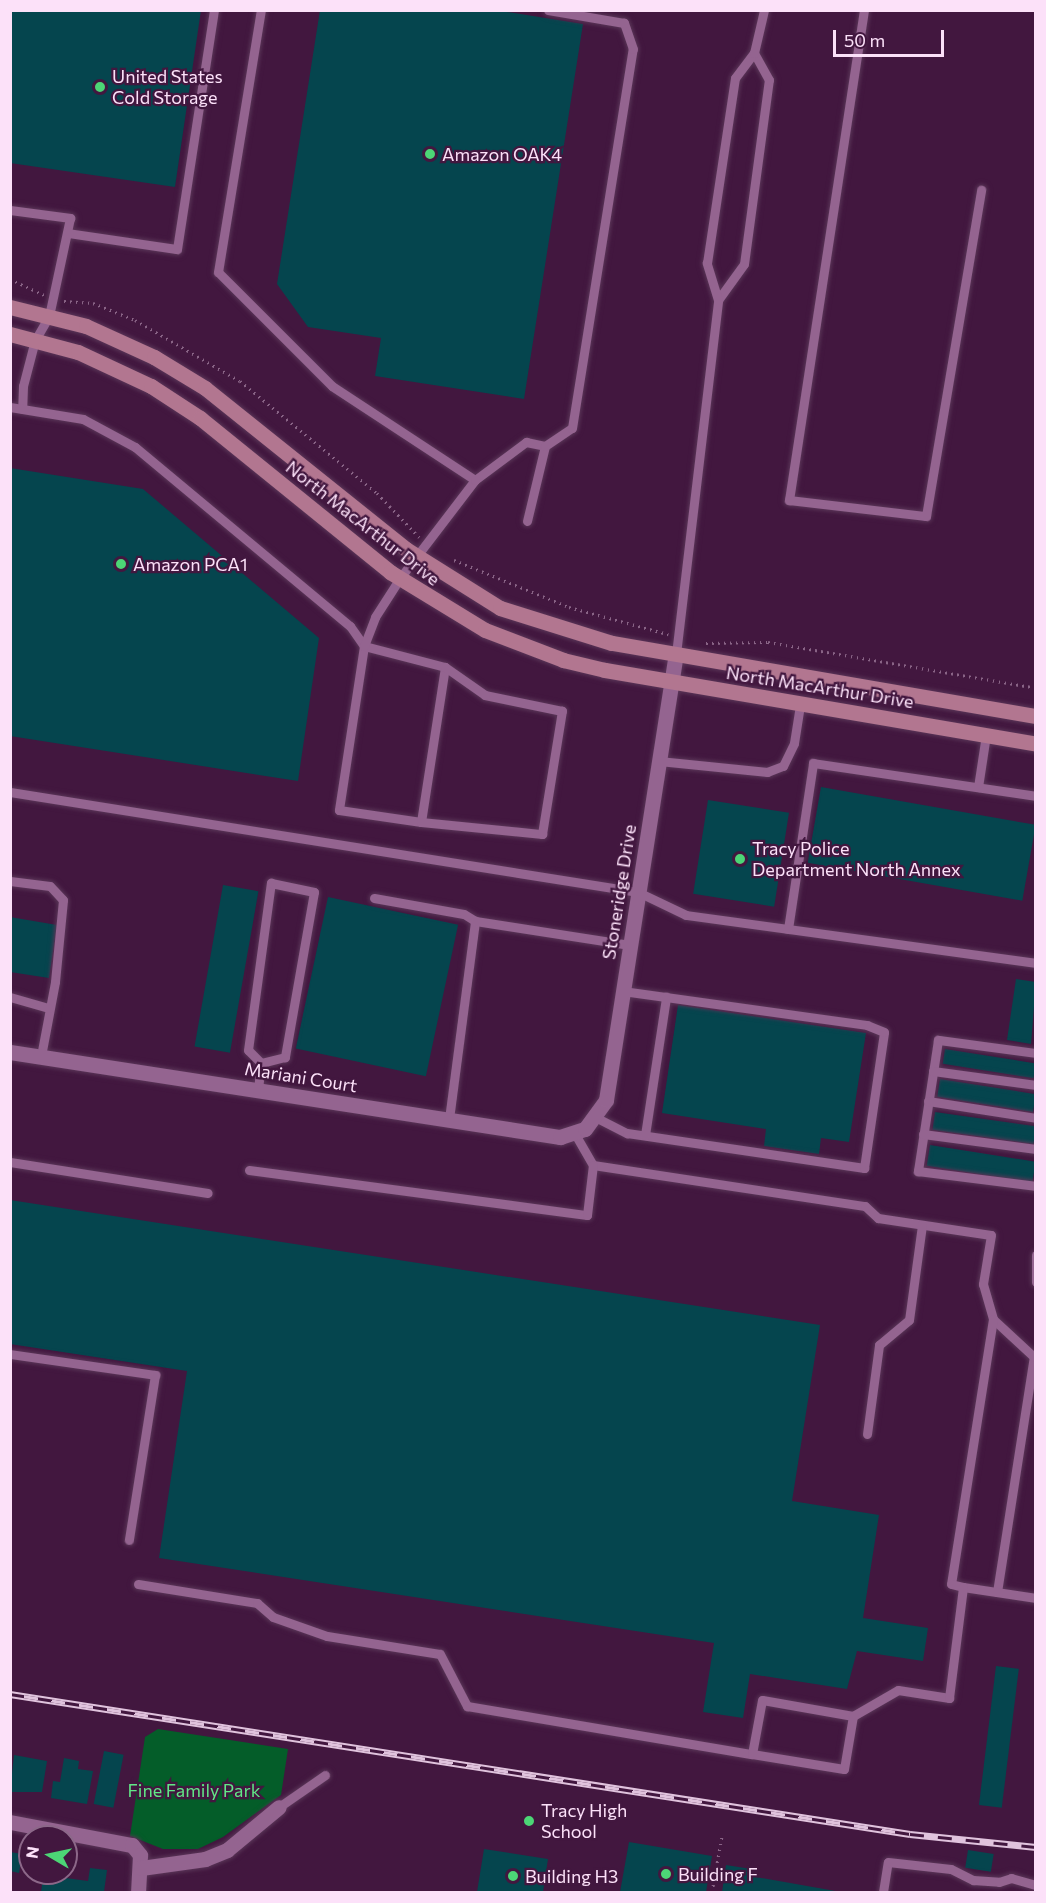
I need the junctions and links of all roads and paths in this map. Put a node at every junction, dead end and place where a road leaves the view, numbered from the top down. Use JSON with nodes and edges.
{"nodes":[{"id":1,"x":214,"y":10,"type":"edge"},
{"id":2,"x":261,"y":10,"type":"edge"},
{"id":3,"x":548,"y":10,"type":"edge"},
{"id":4,"x":764,"y":10,"type":"edge"},
{"id":5,"x":864,"y":10,"type":"edge"},
{"id":6,"x":753,"y":53,"type":"junction"},
{"id":7,"x":981,"y":190,"type":"dead end"},
{"id":8,"x":10,"y":210,"type":"edge"},
{"id":9,"x":68,"y":233,"type":"junction"},
{"id":10,"x":10,"y":279,"type":"edge"},
{"id":11,"x":54,"y":298,"type":"junction"},
{"id":12,"x":718,"y":300,"type":"junction"},
{"id":13,"x":10,"y":307,"type":"edge"},
{"id":14,"x":49,"y":316,"type":"junction"},
{"id":15,"x":10,"y":334,"type":"edge"},
{"id":16,"x":35,"y":340,"type":"junction"},
{"id":17,"x":10,"y":407,"type":"edge"},
{"id":18,"x":22,"y":409,"type":"junction"},
{"id":19,"x":545,"y":446,"type":"junction"},
{"id":20,"x":475,"y":480,"type":"junction"},
{"id":21,"x":527,"y":521,"type":"dead end"},
{"id":22,"x":426,"y":543,"type":"junction"},
{"id":23,"x":415,"y":556,"type":"junction"},
{"id":24,"x":400,"y":578,"type":"junction"},
{"id":25,"x":678,"y":637,"type":"junction"},
{"id":26,"x":364,"y":646,"type":"junction"},
{"id":27,"x":676,"y":654,"type":"junction"},
{"id":28,"x":445,"y":667,"type":"junction"},
{"id":29,"x":672,"y":682,"type":"junction"},
{"id":30,"x":1035,"y":688,"type":"edge"},
{"id":31,"x":800,"y":704,"type":"junction"},
{"id":32,"x":1035,"y":716,"type":"edge"},
{"id":33,"x":986,"y":735,"type":"junction"},
{"id":34,"x":1035,"y":744,"type":"edge"},
{"id":35,"x":659,"y":761,"type":"junction"},
{"id":36,"x":978,"y":787,"type":"junction"},
{"id":37,"x":10,"y":792,"type":"edge"},
{"id":38,"x":1035,"y":796,"type":"edge"},
{"id":39,"x":421,"y":822,"type":"junction"},
{"id":40,"x":10,"y":881,"type":"edge"},
{"id":41,"x":639,"y":892,"type":"junction"},
{"id":42,"x":374,"y":898,"type":"dead end"},
{"id":43,"x":475,"y":921,"type":"junction"},
{"id":44,"x":788,"y":929,"type":"junction"},
{"id":45,"x":630,"y":945,"type":"junction"},
{"id":46,"x":1035,"y":963,"type":"edge"},
{"id":47,"x":623,"y":991,"type":"junction"},
{"id":48,"x":666,"y":997,"type":"junction"},
{"id":49,"x":10,"y":998,"type":"edge"},
{"id":50,"x":48,"y":1008,"type":"junction"},
{"id":51,"x":10,"y":1052,"type":"edge"},
{"id":52,"x":1035,"y":1053,"type":"edge"},
{"id":53,"x":41,"y":1056,"type":"junction"},
{"id":54,"x":261,"y":1063,"type":"junction"},
{"id":55,"x":933,"y":1071,"type":"junction"},
{"id":56,"x":1035,"y":1085,"type":"edge"},
{"id":57,"x":258,"y":1090,"type":"junction"},
{"id":58,"x":928,"y":1101,"type":"junction"},
{"id":59,"x":1035,"y":1118,"type":"edge"},
{"id":60,"x":449,"y":1119,"type":"junction"},
{"id":61,"x":586,"y":1127,"type":"junction"},
{"id":62,"x":923,"y":1134,"type":"junction"},
{"id":63,"x":645,"y":1135,"type":"junction"},
{"id":64,"x":1035,"y":1149,"type":"edge"},
{"id":65,"x":10,"y":1162,"type":"edge"},
{"id":66,"x":593,"y":1165,"type":"junction"},
{"id":67,"x":249,"y":1170,"type":"dead end"},
{"id":68,"x":1035,"y":1186,"type":"edge"},
{"id":69,"x":208,"y":1193,"type":"dead end"},
{"id":70,"x":922,"y":1225,"type":"junction"},
{"id":71,"x":1035,"y":1255,"type":"edge"},
{"id":72,"x":1035,"y":1282,"type":"edge"},
{"id":73,"x":993,"y":1319,"type":"junction"},
{"id":74,"x":10,"y":1354,"type":"edge"},
{"id":75,"x":867,"y":1434,"type":"dead end"},
{"id":76,"x":129,"y":1540,"type":"dead end"},
{"id":77,"x":138,"y":1584,"type":"dead end"},
{"id":78,"x":963,"y":1587,"type":"junction"},
{"id":79,"x":997,"y":1592,"type":"junction"},
{"id":80,"x":1035,"y":1598,"type":"edge"},
{"id":81,"x":853,"y":1716,"type":"junction"},
{"id":82,"x":752,"y":1754,"type":"junction"},
{"id":83,"x":325,"y":1775,"type":"dead end"},
{"id":84,"x":279,"y":1807,"type":"joint"},
{"id":85,"x":10,"y":1822,"type":"edge"},
{"id":86,"x":722,"y":1836,"type":"dead end"},
{"id":87,"x":141,"y":1868,"type":"junction"},
{"id":88,"x":1035,"y":1885,"type":"edge"},
{"id":89,"x":138,"y":1893,"type":"edge"},
{"id":90,"x":712,"y":1893,"type":"edge"},
{"id":91,"x":883,"y":1893,"type":"edge"}],
"edges":[{"from":1,"to":9,"type":"lane"},
{"from":2,"to":20,"type":"lane"},
{"from":3,"to":19,"type":"lane"},
{"from":4,"to":6,"type":"lane"},
{"from":5,"to":7,"type":"lane"},
{"from":6,"to":12,"type":"lane"},
{"from":6,"to":12,"type":"lane"},
{"from":8,"to":9,"type":"lane"},
{"from":9,"to":11,"type":"lane"},
{"from":10,"to":11,"type":"path"},
{"from":11,"to":14,"type":"lane"},
{"from":11,"to":22,"type":"path"},
{"from":12,"to":25,"type":"lane"},
{"from":13,"to":14,"type":"main road","name":"North MacArthur Drive"},
{"from":14,"to":16,"type":"lane"},
{"from":14,"to":23,"type":"main road","name":"North MacArthur Drive"},
{"from":15,"to":16,"type":"main road","name":"North MacArthur Drive"},
{"from":16,"to":18,"type":"lane"},
{"from":16,"to":24,"type":"main road","name":"North MacArthur Drive"},
{"from":17,"to":18,"type":"lane"},
{"from":18,"to":26,"type":"lane"},
{"from":19,"to":20,"type":"lane"},
{"from":19,"to":21,"type":"lane"},
{"from":20,"to":22,"type":"lane"},
{"from":22,"to":23,"type":"lane"},
{"from":22,"to":25,"type":"path"},
{"from":23,"to":24,"type":"lane"},
{"from":23,"to":27,"type":"main road","name":"North MacArthur Drive"},
{"from":24,"to":26,"type":"lane"},
{"from":24,"to":29,"type":"main road","name":"North MacArthur Drive"},
{"from":25,"to":27,"type":"lane"},
{"from":25,"to":30,"type":"path"},
{"from":26,"to":28,"type":"lane"},
{"from":26,"to":39,"type":"lane"},
{"from":27,"to":29,"type":"street","name":"Stoneridge Drive"},
{"from":27,"to":32,"type":"main road","name":"North MacArthur Drive"},
{"from":28,"to":39,"type":"lane"},
{"from":28,"to":39,"type":"lane"},
{"from":29,"to":31,"type":"main road","name":"North MacArthur Drive"},
{"from":29,"to":35,"type":"street","name":"Stoneridge Drive"},
{"from":31,"to":33,"type":"main road","name":"North MacArthur Drive"},
{"from":31,"to":35,"type":"lane"},
{"from":33,"to":34,"type":"main road","name":"North MacArthur Drive"},
{"from":33,"to":36,"type":"lane"},
{"from":35,"to":41,"type":"street","name":"Stoneridge Drive"},
{"from":36,"to":38,"type":"lane"},
{"from":36,"to":44,"type":"lane"},
{"from":37,"to":41,"type":"lane"},
{"from":40,"to":50,"type":"lane"},
{"from":41,"to":44,"type":"lane"},
{"from":41,"to":45,"type":"street","name":"Stoneridge Drive"},
{"from":42,"to":43,"type":"lane"},
{"from":43,"to":45,"type":"lane"},
{"from":43,"to":60,"type":"lane"},
{"from":44,"to":46,"type":"lane"},
{"from":45,"to":47,"type":"street","name":"Stoneridge Drive"},
{"from":47,"to":48,"type":"lane"},
{"from":47,"to":61,"type":"street","name":"Stoneridge Drive"},
{"from":48,"to":63,"type":"lane"},
{"from":48,"to":63,"type":"lane"},
{"from":49,"to":50,"type":"lane"},
{"from":50,"to":53,"type":"lane"},
{"from":51,"to":53,"type":"street","name":"Mariani Court"},
{"from":52,"to":55,"type":"lane"},
{"from":53,"to":57,"type":"street","name":"Mariani Court"},
{"from":54,"to":54,"type":"lane"},
{"from":54,"to":57,"type":"lane"},
{"from":55,"to":56,"type":"lane"},
{"from":55,"to":58,"type":"lane"},
{"from":57,"to":60,"type":"street","name":"Mariani Court"},
{"from":58,"to":59,"type":"lane"},
{"from":58,"to":62,"type":"lane"},
{"from":60,"to":61,"type":"street","name":"Mariani Court"},
{"from":61,"to":63,"type":"lane"},
{"from":61,"to":66,"type":"lane"},
{"from":62,"to":64,"type":"lane"},
{"from":62,"to":68,"type":"lane"},
{"from":65,"to":69,"type":"lane"},
{"from":66,"to":67,"type":"lane"},
{"from":66,"to":70,"type":"lane"},
{"from":70,"to":73,"type":"lane"},
{"from":70,"to":75,"type":"lane"},
{"from":71,"to":72,"type":"lane"},
{"from":73,"to":78,"type":"lane"},
{"from":73,"to":79,"type":"lane"},
{"from":74,"to":76,"type":"lane"},
{"from":77,"to":82,"type":"lane"},
{"from":78,"to":79,"type":"lane"},
{"from":78,"to":81,"type":"lane"},
{"from":79,"to":80,"type":"lane"},
{"from":81,"to":82,"type":"lane"},
{"from":81,"to":82,"type":"lane"},
{"from":83,"to":84,"type":"lane"},
{"from":84,"to":87,"type":"street"},
{"from":85,"to":87,"type":"street"},
{"from":86,"to":90,"type":"path"},
{"from":87,"to":89,"type":"street"},
{"from":88,"to":91,"type":"lane"}]}
